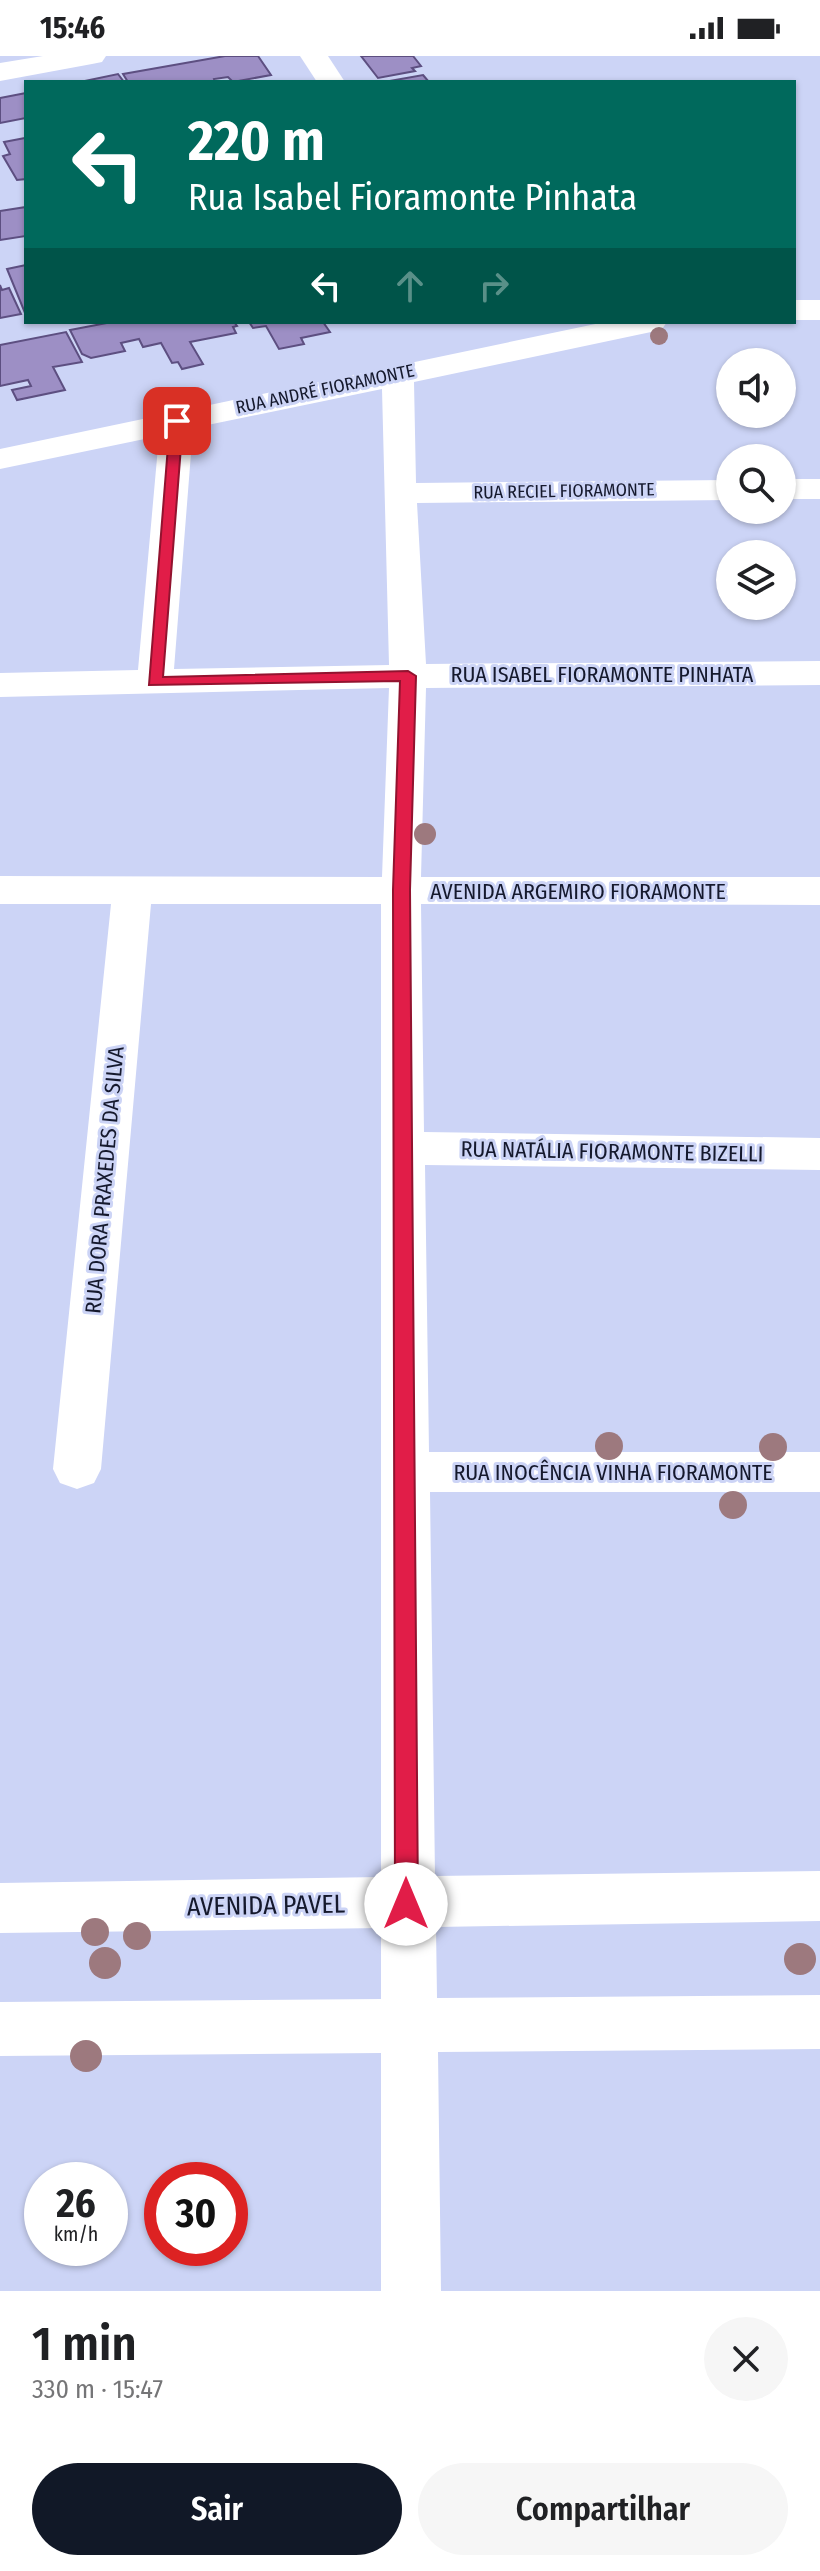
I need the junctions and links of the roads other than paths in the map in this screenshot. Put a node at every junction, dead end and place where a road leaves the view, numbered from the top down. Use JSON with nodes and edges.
{"nodes":[{"id":1,"x":92,"y":56,"type":"edge"},
{"id":2,"x":314,"y":56,"type":"edge"},
{"id":3,"x":0,"y":72,"type":"edge"},
{"id":4,"x":330,"y":80,"type":"edge"},
{"id":5,"x":796,"y":310,"type":"edge"},
{"id":6,"x":820,"y":310,"type":"edge"},
{"id":7,"x":641,"y":324,"type":"edge"},
{"id":8,"x":398,"y":373,"type":"junction"},
{"id":9,"x":177,"y":421,"type":"junction"},
{"id":10,"x":0,"y":459,"type":"edge"},
{"id":11,"x":796,"y":489,"type":"edge"},
{"id":12,"x":820,"y":489,"type":"edge"},
{"id":13,"x":716,"y":490,"type":"edge"},
{"id":14,"x":399,"y":493,"type":"junction"},
{"id":15,"x":820,"y":673,"type":"edge"},
{"id":16,"x":408,"y":676,"type":"junction"},
{"id":17,"x":155,"y":682,"type":"junction"},
{"id":18,"x":0,"y":685,"type":"edge"},
{"id":19,"x":0,"y":890,"type":"edge"},
{"id":20,"x":132,"y":890,"type":"junction"},
{"id":21,"x":401,"y":890,"type":"junction"},
{"id":22,"x":820,"y":891,"type":"edge"},
{"id":23,"x":403,"y":1148,"type":"junction"},
{"id":24,"x":820,"y":1154,"type":"edge"},
{"id":25,"x":77,"y":1469,"type":"dead end"},
{"id":26,"x":405,"y":1472,"type":"junction"},
{"id":27,"x":820,"y":1472,"type":"edge"},
{"id":28,"x":820,"y":1896,"type":"edge"},
{"id":29,"x":406,"y":1904,"type":"junction"},
{"id":30,"x":0,"y":1908,"type":"edge"},
{"id":31,"x":820,"y":2022,"type":"edge"},
{"id":32,"x":409,"y":2025,"type":"junction"},
{"id":33,"x":0,"y":2029,"type":"edge"},
{"id":34,"x":411,"y":2291,"type":"edge"}],
"edges":[{"from":1,"to":3,"type":"street"},
{"from":2,"to":4,"type":"street"},
{"from":5,"to":6,"type":"street"},
{"from":7,"to":8,"type":"street","name":"RUA ANDRÉ FIORAMONTE"},
{"from":8,"to":9,"type":"street","name":"RUA ANDRÉ FIORAMONTE"},
{"from":8,"to":14,"type":"street"},
{"from":9,"to":10,"type":"street","name":"RUA ANDRÉ FIORAMONTE"},
{"from":9,"to":17,"type":"street"},
{"from":11,"to":12,"type":"street"},
{"from":13,"to":14,"type":"street","name":"RUA RECIEL FIORAMONTE"},
{"from":14,"to":16,"type":"street"},
{"from":15,"to":16,"type":"street","name":"RUA ISABEL FIORAMONTE PINHATA"},
{"from":16,"to":17,"type":"street","name":"RUA ISABEL FIORAMONTE PINHATA"},
{"from":16,"to":21,"type":"street"},
{"from":17,"to":18,"type":"street","name":"RUA ISABEL FIORAMONTE PINHATA"},
{"from":19,"to":20,"type":"street","name":"AVENIDA ARGEMIRO FIORAMONTE"},
{"from":20,"to":21,"type":"street","name":"AVENIDA ARGEMIRO FIORAMONTE"},
{"from":20,"to":25,"type":"street","name":"RUA DORA PRAXEDES DA SILVA"},
{"from":21,"to":22,"type":"street","name":"AVENIDA ARGEMIRO FIORAMONTE"},
{"from":21,"to":23,"type":"street"},
{"from":23,"to":24,"type":"street","name":"RUA NATÁLIA FIORAMONTE BIZELLI"},
{"from":23,"to":26,"type":"street"},
{"from":26,"to":27,"type":"street","name":"RUA INOCÊNCIA VINHA FIORAMONTE"},
{"from":26,"to":29,"type":"street"},
{"from":28,"to":29,"type":"street","name":"AVENIDA PAVEL"},
{"from":29,"to":30,"type":"street","name":"AVENIDA PAVEL"},
{"from":29,"to":32,"type":"street"},
{"from":31,"to":32,"type":"street"},
{"from":32,"to":33,"type":"street"},
{"from":32,"to":34,"type":"street"}]}
